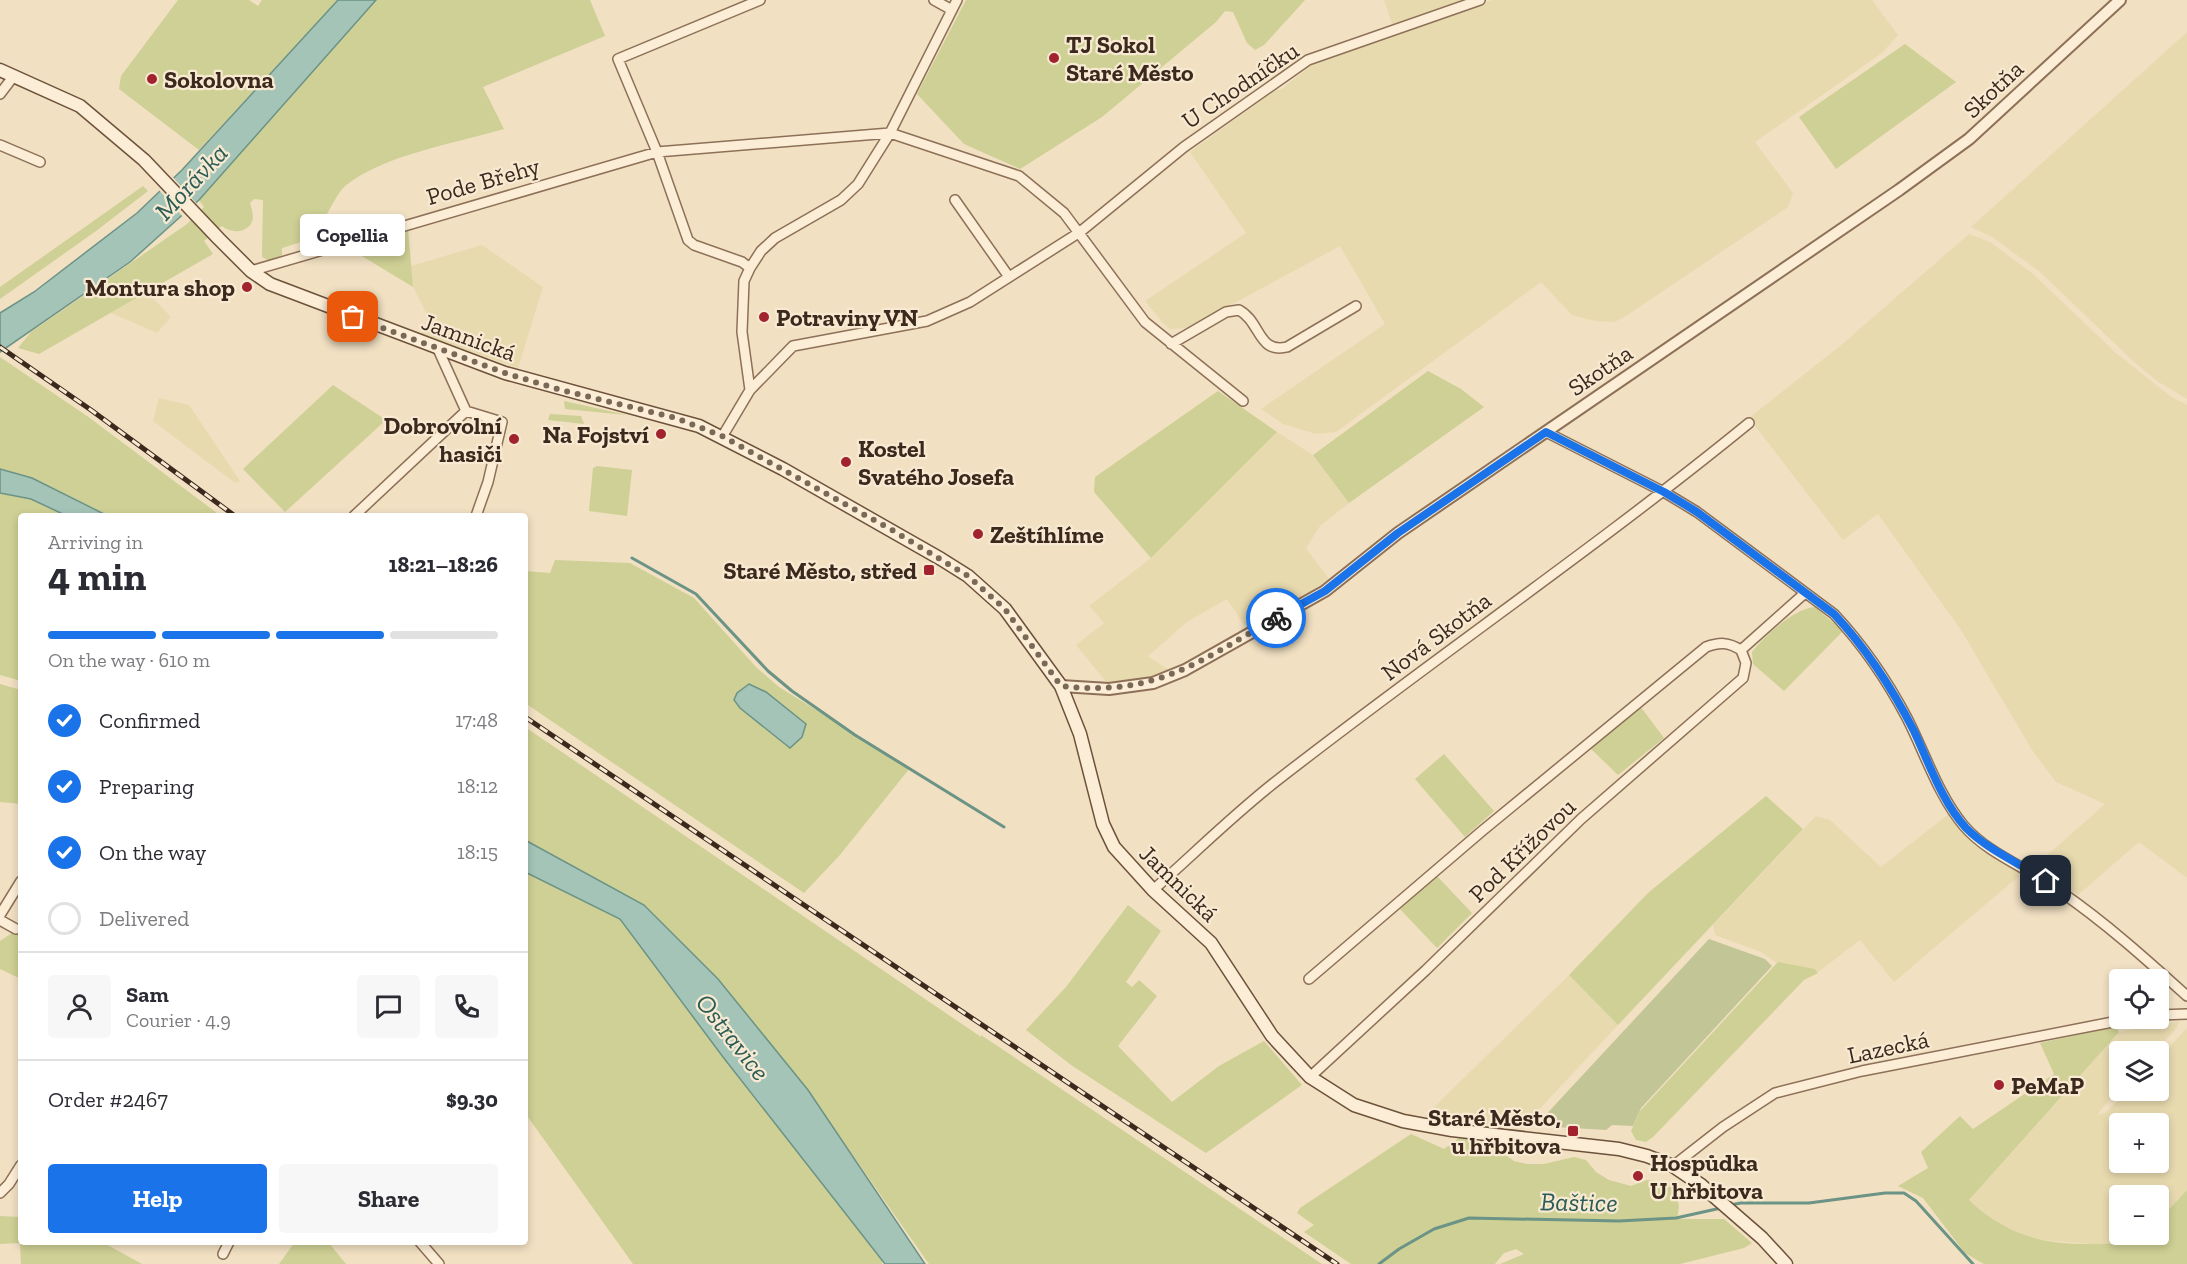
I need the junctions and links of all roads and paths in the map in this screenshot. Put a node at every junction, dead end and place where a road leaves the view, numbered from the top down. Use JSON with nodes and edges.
{"nodes":[{"id":1,"x":760,"y":0,"type":"edge"},
{"id":2,"x":934,"y":0,"type":"edge"},
{"id":3,"x":957,"y":0,"type":"edge"},
{"id":4,"x":1480,"y":0,"type":"edge"},
{"id":5,"x":2120,"y":0,"type":"edge"},
{"id":6,"x":952,"y":10,"type":"junction"},
{"id":7,"x":0,"y":70,"type":"edge"},
{"id":8,"x":13,"y":77,"type":"junction"},
{"id":9,"x":0,"y":94,"type":"edge"},
{"id":10,"x":890,"y":133,"type":"junction"},
{"id":11,"x":0,"y":145,"type":"edge"},
{"id":12,"x":657,"y":152,"type":"junction"},
{"id":13,"x":40,"y":162,"type":"dead end"},
{"id":14,"x":955,"y":200,"type":"dead end"},
{"id":15,"x":1080,"y":232,"type":"junction"},
{"id":16,"x":750,"y":268,"type":"junction"},
{"id":17,"x":251,"y":271,"type":"junction"},
{"id":18,"x":1009,"y":278,"type":"junction"},
{"id":19,"x":1356,"y":306,"type":"dead end"},
{"id":20,"x":1171,"y":344,"type":"junction"},
{"id":21,"x":437,"y":347,"type":"junction"},
{"id":22,"x":750,"y":390,"type":"junction"},
{"id":23,"x":1243,"y":401,"type":"dead end"},
{"id":24,"x":466,"y":411,"type":"junction"},
{"id":25,"x":1749,"y":423,"type":"dead end"},
{"id":26,"x":1546,"y":432,"type":"junction"},
{"id":27,"x":722,"y":436,"type":"junction"},
{"id":28,"x":1664,"y":492,"type":"junction"},
{"id":29,"x":357,"y":513,"type":"edge"},
{"id":30,"x":477,"y":513,"type":"edge"},
{"id":31,"x":1805,"y":593,"type":"junction"},
{"id":32,"x":1741,"y":650,"type":"junction"},
{"id":33,"x":1061,"y":686,"type":"junction"},
{"id":34,"x":18,"y":886,"type":"edge"},
{"id":35,"x":1153,"y":890,"type":"junction"},
{"id":36,"x":0,"y":918,"type":"edge"},
{"id":37,"x":16,"y":929,"type":"dead end"},
{"id":38,"x":1309,"y":979,"type":"dead end"},
{"id":39,"x":2187,"y":996,"type":"edge"},
{"id":40,"x":2187,"y":1014,"type":"edge"},
{"id":41,"x":2169,"y":1015,"type":"edge"},
{"id":42,"x":2109,"y":1023,"type":"edge"},
{"id":43,"x":1310,"y":1077,"type":"junction"},
{"id":44,"x":1673,"y":1166,"type":"junction"},
{"id":45,"x":18,"y":1169,"type":"edge"},
{"id":46,"x":0,"y":1192,"type":"edge"},
{"id":47,"x":228,"y":1245,"type":"edge"},
{"id":48,"x":423,"y":1245,"type":"edge"},
{"id":49,"x":223,"y":1254,"type":"dead end"},
{"id":50,"x":439,"y":1264,"type":"edge"},
{"id":51,"x":1786,"y":1264,"type":"edge"}],
"edges":[{"from":1,"to":12,"type":"street"},
{"from":2,"to":6,"type":"street"},
{"from":3,"to":6,"type":"street"},
{"from":4,"to":15,"type":"street","name":"U Chodníčku"},
{"from":5,"to":26,"type":"street","name":"Skotňa"},
{"from":6,"to":10,"type":"street"},
{"from":7,"to":8,"type":"main road"},
{"from":8,"to":9,"type":"street"},
{"from":8,"to":17,"type":"main road","name":"Jamnická"},
{"from":10,"to":12,"type":"street","name":"Pode Břehy"},
{"from":10,"to":15,"type":"street"},
{"from":10,"to":16,"type":"street"},
{"from":11,"to":13,"type":"street"},
{"from":12,"to":16,"type":"street"},
{"from":12,"to":17,"type":"street","name":"Pode Břehy"},
{"from":14,"to":18,"type":"street"},
{"from":15,"to":18,"type":"street","name":"U Chodníčku"},
{"from":15,"to":20,"type":"street"},
{"from":16,"to":22,"type":"street"},
{"from":17,"to":21,"type":"main road","name":"Jamnická"},
{"from":18,"to":22,"type":"street","name":"U Chodníčku"},
{"from":19,"to":20,"type":"street"},
{"from":20,"to":23,"type":"street"},
{"from":21,"to":24,"type":"street"},
{"from":21,"to":27,"type":"main road","name":"Jamnická"},
{"from":22,"to":27,"type":"street"},
{"from":24,"to":29,"type":"street"},
{"from":24,"to":30,"type":"street"},
{"from":25,"to":28,"type":"street","name":"Nová Skotňa"},
{"from":26,"to":28,"type":"street"},
{"from":26,"to":33,"type":"street","name":"Skotňa"},
{"from":27,"to":33,"type":"main road","name":"Jamnická"},
{"from":28,"to":31,"type":"street"},
{"from":28,"to":35,"type":"street","name":"Nová Skotňa"},
{"from":31,"to":32,"type":"street"},
{"from":31,"to":39,"type":"street"},
{"from":32,"to":38,"type":"street","name":"Pod Křížovou"},
{"from":32,"to":43,"type":"street","name":"Pod Křížovou"},
{"from":33,"to":35,"type":"main road","name":"Jamnická"},
{"from":34,"to":36,"type":"street"},
{"from":35,"to":43,"type":"main road","name":"Jamnická"},
{"from":36,"to":37,"type":"street"},
{"from":40,"to":41,"type":"street"},
{"from":42,"to":44,"type":"street","name":"Lazecká"},
{"from":43,"to":44,"type":"main road","name":"Jamnická"},
{"from":44,"to":51,"type":"main road","name":"Jamnická"},
{"from":45,"to":46,"type":"street"},
{"from":47,"to":49,"type":"street"},
{"from":48,"to":50,"type":"street"}]}
